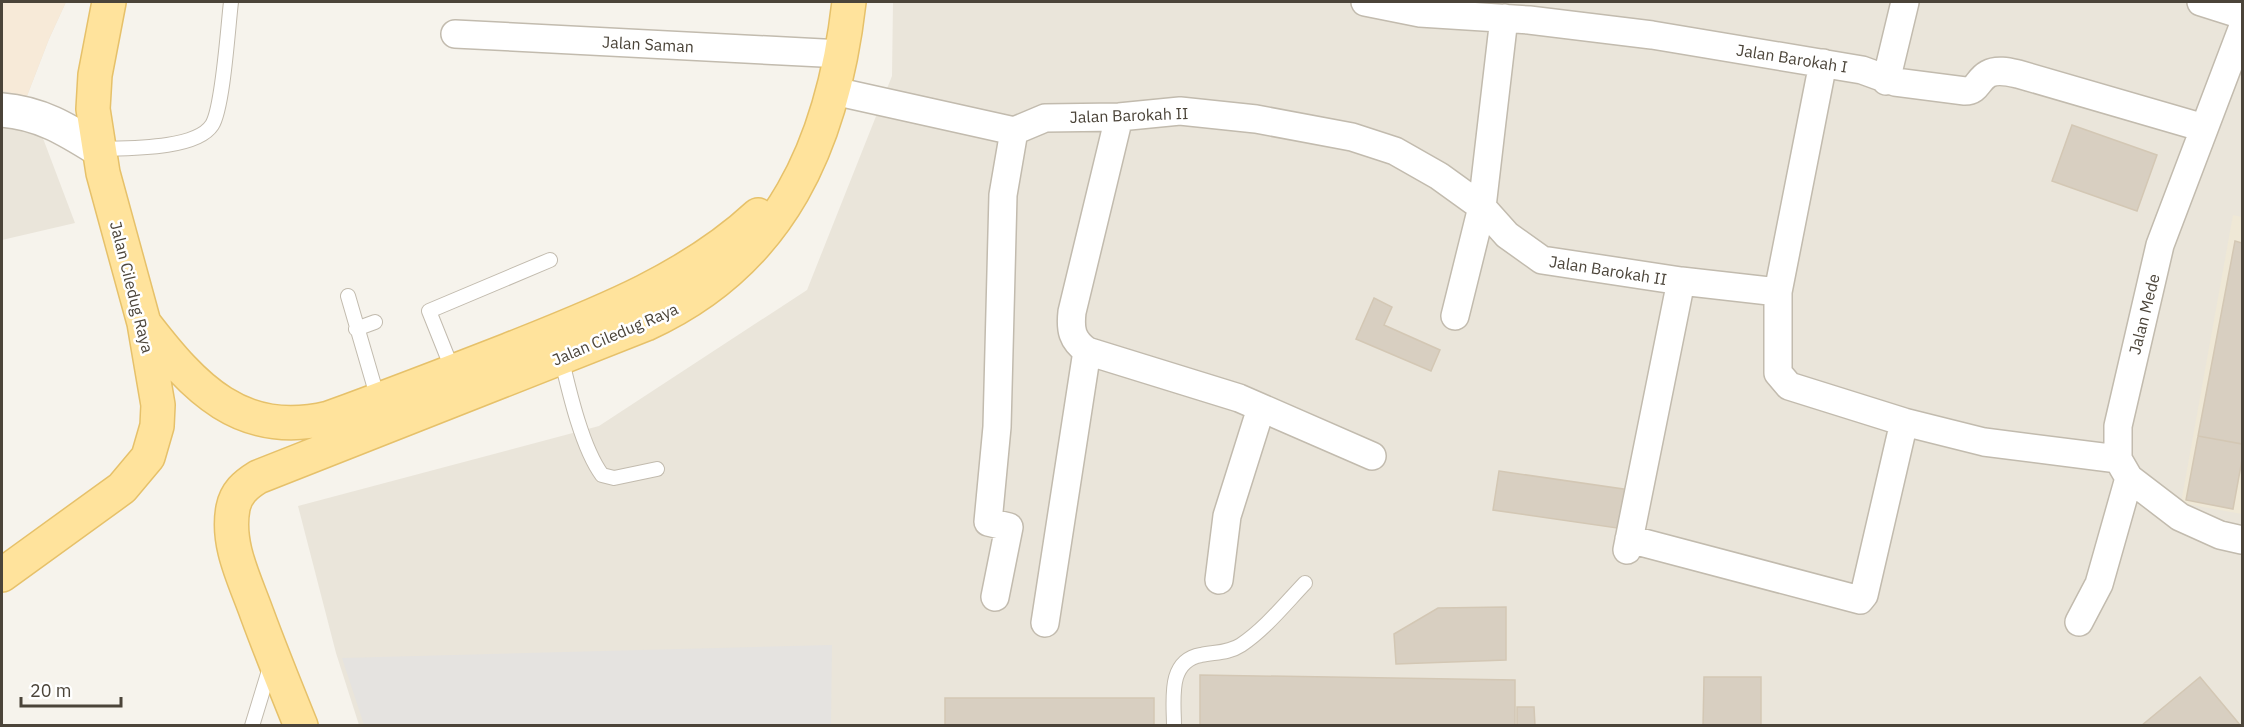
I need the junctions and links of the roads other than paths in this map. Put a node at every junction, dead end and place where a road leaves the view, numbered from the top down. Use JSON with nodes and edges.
{"nodes":[{"id":1,"x":109,"y":2,"type":"edge"},
{"id":2,"x":231,"y":2,"type":"edge"},
{"id":3,"x":849,"y":2,"type":"edge"},
{"id":4,"x":1365,"y":2,"type":"edge"},
{"id":5,"x":1905,"y":2,"type":"edge"},
{"id":6,"x":2201,"y":2,"type":"edge"},
{"id":7,"x":1522,"y":13,"type":"edge"},
{"id":8,"x":2242,"y":15,"type":"edge"},
{"id":9,"x":2242,"y":29,"type":"edge"},
{"id":10,"x":455,"y":34,"type":"dead end"},
{"id":11,"x":842,"y":54,"type":"junction"},
{"id":12,"x":1823,"y":63,"type":"junction"},
{"id":13,"x":1886,"y":81,"type":"junction"},
{"id":14,"x":834,"y":91,"type":"junction"},
{"id":15,"x":2,"y":110,"type":"edge"},
{"id":16,"x":1119,"y":117,"type":"junction"},
{"id":17,"x":2204,"y":128,"type":"junction"},
{"id":18,"x":1014,"y":131,"type":"junction"},
{"id":19,"x":98,"y":149,"type":"junction"},
{"id":20,"x":813,"y":152,"type":"junction"},
{"id":21,"x":1482,"y":207,"type":"junction"},
{"id":22,"x":550,"y":260,"type":"dead end"},
{"id":23,"x":1681,"y":282,"type":"junction"},
{"id":24,"x":1779,"y":292,"type":"junction"},
{"id":25,"x":348,"y":296,"type":"dead end"},
{"id":26,"x":1455,"y":316,"type":"dead end"},
{"id":27,"x":375,"y":322,"type":"dead end"},
{"id":28,"x":144,"y":323,"type":"junction"},
{"id":29,"x":356,"y":329,"type":"junction"},
{"id":30,"x":1087,"y":351,"type":"junction"},
{"id":31,"x":561,"y":357,"type":"junction"},
{"id":32,"x":453,"y":371,"type":"junction"},
{"id":33,"x":378,"y":399,"type":"junction"},
{"id":34,"x":1262,"y":408,"type":"junction"},
{"id":35,"x":1905,"y":422,"type":"junction"},
{"id":36,"x":1372,"y":456,"type":"dead end"},
{"id":37,"x":657,"y":469,"type":"dead end"},
{"id":38,"x":2123,"y":469,"type":"junction"},
{"id":39,"x":2242,"y":540,"type":"edge"},
{"id":40,"x":2,"y":575,"type":"edge"},
{"id":41,"x":1219,"y":580,"type":"dead end"},
{"id":42,"x":1305,"y":583,"type":"dead end"},
{"id":43,"x":995,"y":597,"type":"dead end"},
{"id":44,"x":2079,"y":622,"type":"dead end"},
{"id":45,"x":1045,"y":624,"type":"dead end"},
{"id":46,"x":273,"y":657,"type":"junction"},
{"id":47,"x":252,"y":726,"type":"edge"},
{"id":48,"x":301,"y":726,"type":"edge"},
{"id":49,"x":1174,"y":726,"type":"edge"}],
"edges":[{"from":1,"to":19,"type":"main road","name":"Jalan Ciledug Raya"},
{"from":2,"to":19,"type":"lane"},
{"from":3,"to":11,"type":"main road","name":"Jalan Ciledug Raya"},
{"from":4,"to":7,"type":"street","name":"Jalan Barokah I"},
{"from":5,"to":13,"type":"street"},
{"from":6,"to":8,"type":"street"},
{"from":7,"to":12,"type":"street","name":"Jalan Barokah I"},
{"from":7,"to":21,"type":"street"},
{"from":9,"to":17,"type":"street","name":"Jalan Mede"},
{"from":10,"to":11,"type":"street","name":"Jalan Saman"},
{"from":11,"to":14,"type":"main road","name":"Jalan Ciledug Raya"},
{"from":12,"to":13,"type":"street","name":"Jalan Barokah I"},
{"from":12,"to":24,"type":"street"},
{"from":13,"to":17,"type":"street","name":"Jalan Barokah I"},
{"from":14,"to":18,"type":"street"},
{"from":14,"to":20,"type":"main road","name":"Jalan Ciledug Raya"},
{"from":15,"to":19,"type":"street"},
{"from":16,"to":18,"type":"street","name":"Jalan Barokah II"},
{"from":16,"to":21,"type":"street","name":"Jalan Barokah II"},
{"from":16,"to":30,"type":"street"},
{"from":17,"to":38,"type":"street","name":"Jalan Mede"},
{"from":18,"to":43,"type":"street"},
{"from":19,"to":28,"type":"main road","name":"Jalan Ciledug Raya"},
{"from":20,"to":31,"type":"main road","name":"Jalan Ciledug Raya"},
{"from":20,"to":32,"type":"main road"},
{"from":21,"to":23,"type":"street","name":"Jalan Barokah II"},
{"from":21,"to":26,"type":"street"},
{"from":22,"to":32,"type":"lane"},
{"from":23,"to":24,"type":"street","name":"Jalan Barokah II"},
{"from":23,"to":35,"type":"street"},
{"from":24,"to":35,"type":"street"},
{"from":25,"to":29,"type":"lane"},
{"from":27,"to":29,"type":"lane"},
{"from":28,"to":33,"type":"main road"},
{"from":28,"to":40,"type":"main road","name":"Jalan Ciledug Raya"},
{"from":29,"to":33,"type":"lane"},
{"from":30,"to":34,"type":"street"},
{"from":30,"to":45,"type":"street"},
{"from":31,"to":37,"type":"lane"},
{"from":31,"to":46,"type":"main road","name":"Jalan Ciledug Raya"},
{"from":32,"to":33,"type":"main road"},
{"from":34,"to":36,"type":"street"},
{"from":34,"to":41,"type":"street"},
{"from":35,"to":38,"type":"street"},
{"from":38,"to":39,"type":"street"},
{"from":38,"to":44,"type":"street","name":"Jalan Mede"},
{"from":42,"to":49,"type":"lane"},
{"from":46,"to":47,"type":"lane"},
{"from":46,"to":48,"type":"main road"}]}
